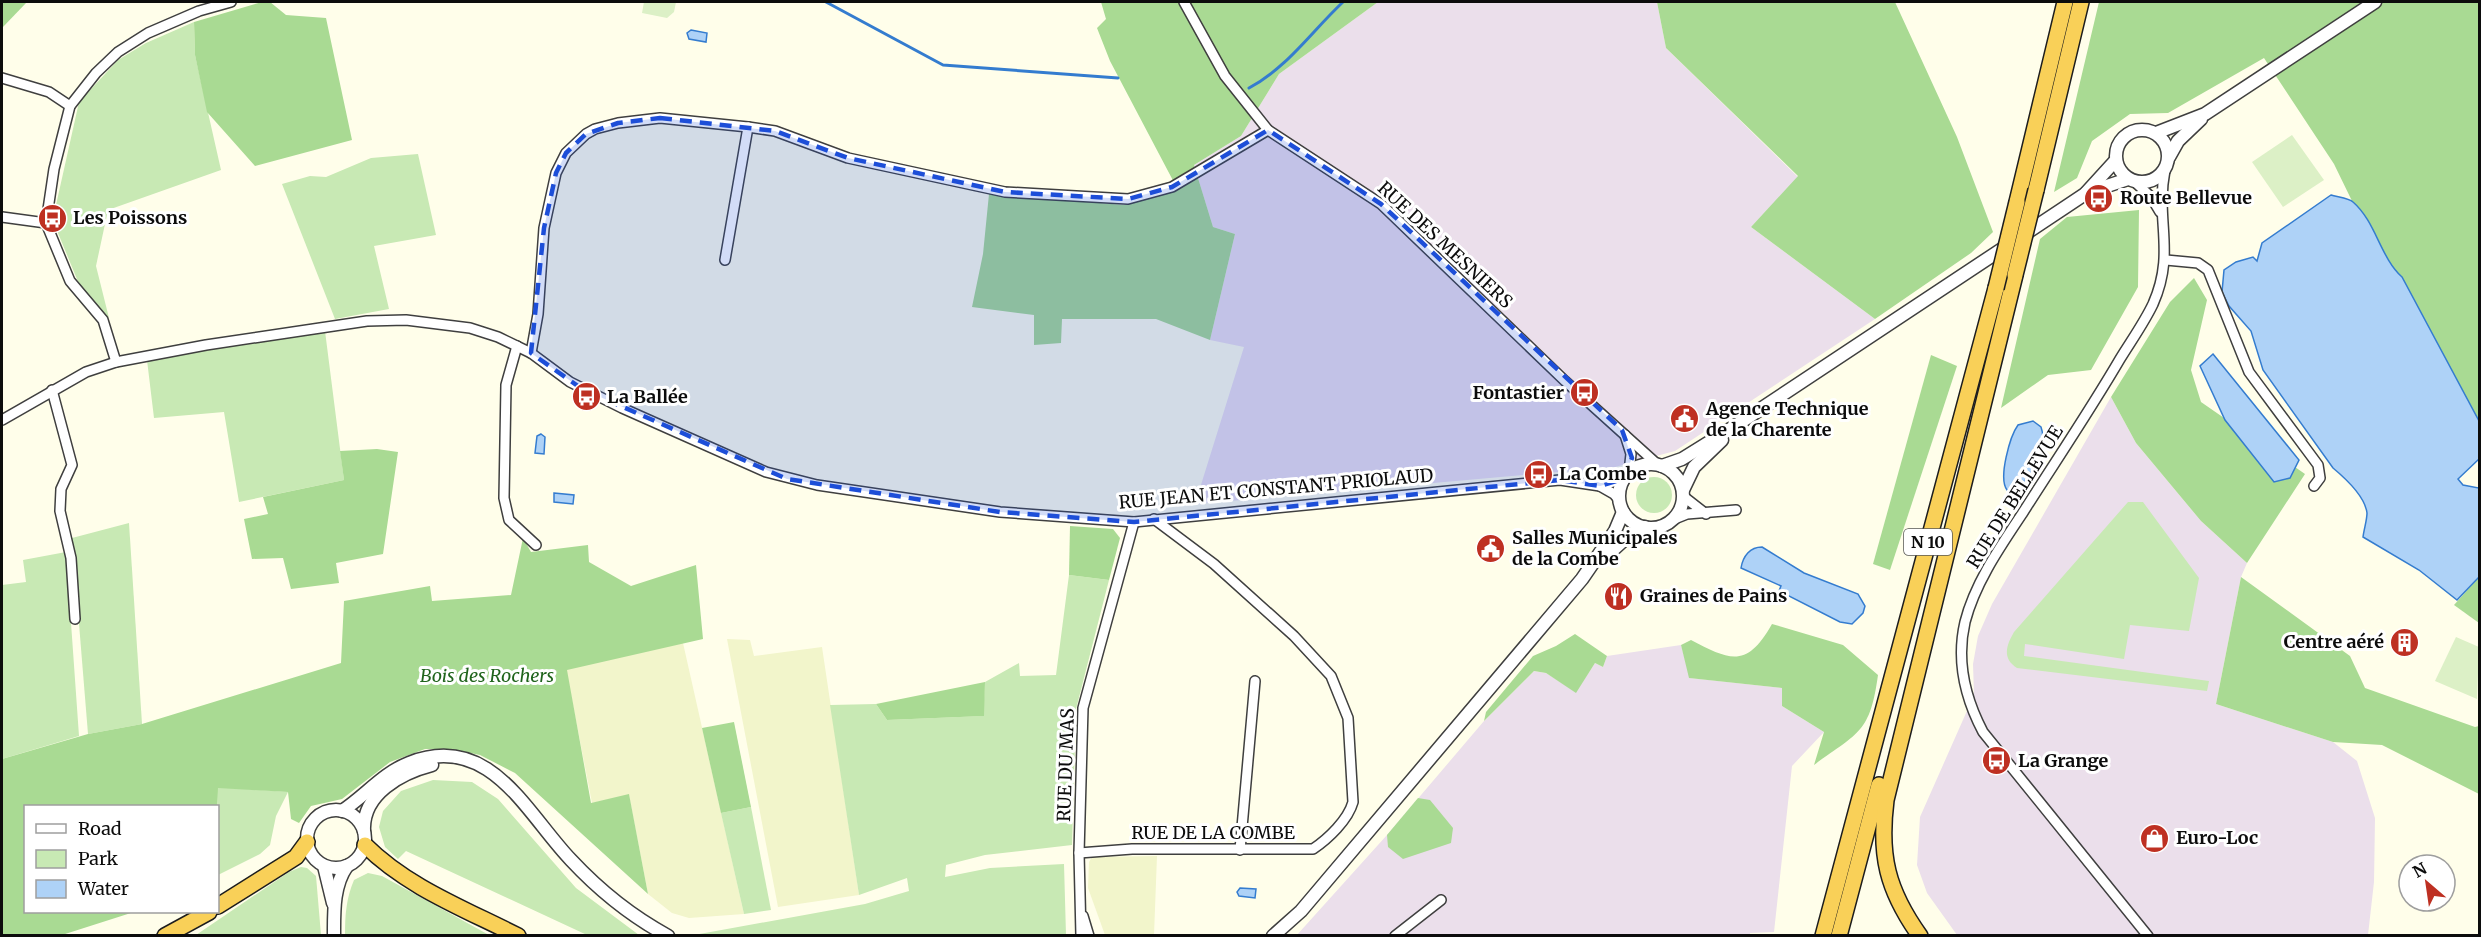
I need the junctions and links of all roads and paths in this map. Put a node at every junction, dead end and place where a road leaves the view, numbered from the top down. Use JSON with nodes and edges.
{"nodes":[{"id":1,"x":231,"y":2,"type":"edge"},
{"id":2,"x":1184,"y":2,"type":"edge"},
{"id":3,"x":2065,"y":2,"type":"edge"},
{"id":4,"x":2081,"y":2,"type":"edge"},
{"id":5,"x":2375,"y":2,"type":"edge"},
{"id":6,"x":2,"y":78,"type":"edge"},
{"id":7,"x":70,"y":106,"type":"junction"},
{"id":8,"x":2205,"y":114,"type":"junction"},
{"id":9,"x":748,"y":127,"type":"junction"},
{"id":10,"x":1268,"y":130,"type":"junction"},
{"id":11,"x":2156,"y":133,"type":"junction"},
{"id":12,"x":2169,"y":157,"type":"junction"},
{"id":13,"x":2116,"y":160,"type":"junction"},
{"id":14,"x":2165,"y":170,"type":"junction"},
{"id":15,"x":2132,"y":180,"type":"junction"},
{"id":16,"x":2085,"y":194,"type":"junction"},
{"id":17,"x":2162,"y":214,"type":"junction"},
{"id":18,"x":2,"y":217,"type":"edge"},
{"id":19,"x":46,"y":224,"type":"junction"},
{"id":20,"x":725,"y":260,"type":"dead end"},
{"id":21,"x":2166,"y":260,"type":"junction"},
{"id":22,"x":517,"y":346,"type":"junction"},
{"id":23,"x":531,"y":353,"type":"junction"},
{"id":24,"x":116,"y":362,"type":"junction"},
{"id":25,"x":52,"y":390,"type":"junction"},
{"id":26,"x":2,"y":420,"type":"edge"},
{"id":27,"x":1736,"y":426,"type":"junction"},
{"id":28,"x":1622,"y":430,"type":"junction"},
{"id":29,"x":1970,"y":449,"type":"junction"},
{"id":30,"x":1660,"y":465,"type":"junction"},
{"id":31,"x":1626,"y":476,"type":"junction"},
{"id":32,"x":1600,"y":486,"type":"junction"},
{"id":33,"x":2314,"y":486,"type":"dead end"},
{"id":34,"x":1683,"y":493,"type":"junction"},
{"id":35,"x":1621,"y":506,"type":"junction"},
{"id":36,"x":1736,"y":510,"type":"dead end"},
{"id":37,"x":1706,"y":514,"type":"junction"},
{"id":38,"x":1154,"y":519,"type":"junction"},
{"id":39,"x":1672,"y":520,"type":"junction"},
{"id":40,"x":1134,"y":522,"type":"junction"},
{"id":41,"x":1646,"y":527,"type":"junction"},
{"id":42,"x":536,"y":545,"type":"dead end"},
{"id":43,"x":1582,"y":579,"type":"junction"},
{"id":44,"x":75,"y":619,"type":"dead end"},
{"id":45,"x":1255,"y":681,"type":"dead end"},
{"id":46,"x":1861,"y":795,"type":"junction"},
{"id":47,"x":527,"y":810,"type":"junction"},
{"id":48,"x":342,"y":811,"type":"junction"},
{"id":49,"x":364,"y":838,"type":"junction"},
{"id":50,"x":307,"y":842,"type":"junction"},
{"id":51,"x":1240,"y":850,"type":"junction"},
{"id":52,"x":1079,"y":853,"type":"junction"},
{"id":53,"x":324,"y":866,"type":"junction"},
{"id":54,"x":347,"y":866,"type":"junction"},
{"id":55,"x":1441,"y":900,"type":"dead end"},
{"id":56,"x":219,"y":905,"type":"edge"},
{"id":57,"x":334,"y":907,"type":"junction"},
{"id":58,"x":1080,"y":908,"type":"junction"},
{"id":59,"x":207,"y":913,"type":"edge"},
{"id":60,"x":165,"y":936,"type":"edge"},
{"id":61,"x":334,"y":936,"type":"edge"},
{"id":62,"x":518,"y":936,"type":"edge"},
{"id":63,"x":668,"y":936,"type":"edge"},
{"id":64,"x":1081,"y":936,"type":"edge"},
{"id":65,"x":1089,"y":936,"type":"edge"},
{"id":66,"x":1273,"y":936,"type":"edge"},
{"id":67,"x":1395,"y":936,"type":"edge"},
{"id":68,"x":1815,"y":936,"type":"edge"},
{"id":69,"x":1823,"y":936,"type":"edge"},
{"id":70,"x":1839,"y":936,"type":"edge"},
{"id":71,"x":1920,"y":936,"type":"edge"},
{"id":72,"x":2148,"y":936,"type":"edge"}],
"edges":[{"from":1,"to":7,"type":"street"},
{"from":2,"to":10,"type":"street","name":"RUE DES MESNIERS"},
{"from":3,"to":46,"type":"highway","number":"N 10","bridge":true},
{"from":4,"to":29,"type":"highway","number":"N 10","bridge":true},
{"from":5,"to":8,"type":"street"},
{"from":6,"to":7,"type":"street"},
{"from":7,"to":19,"type":"street"},
{"from":8,"to":11,"type":"street"},
{"from":8,"to":12,"type":"street"},
{"from":9,"to":10,"type":"street"},
{"from":9,"to":20,"type":"street"},
{"from":9,"to":23,"type":"street"},
{"from":10,"to":28,"type":"street","name":"RUE DES MESNIERS"},
{"from":11,"to":12,"type":"street"},
{"from":11,"to":13,"type":"street"},
{"from":12,"to":14,"type":"street"},
{"from":13,"to":15,"type":"street"},
{"from":13,"to":16,"type":"street"},
{"from":14,"to":15,"type":"street"},
{"from":14,"to":17,"type":"street","name":"RUE DE BELLEVUE"},
{"from":15,"to":16,"type":"street"},
{"from":15,"to":17,"type":"street"},
{"from":16,"to":27,"type":"street"},
{"from":17,"to":21,"type":"street","name":"RUE DE BELLEVUE"},
{"from":18,"to":19,"type":"street"},
{"from":19,"to":24,"type":"street"},
{"from":21,"to":33,"type":"street"},
{"from":21,"to":72,"type":"street","name":"RUE DE BELLEVUE"},
{"from":22,"to":23,"type":"street","name":"RUE JEAN ET CONSTANT PRIOLAUD"},
{"from":22,"to":24,"type":"street","name":"RUE JEAN ET CONSTANT PRIOLAUD"},
{"from":22,"to":42,"type":"street"},
{"from":23,"to":40,"type":"street","name":"RUE JEAN ET CONSTANT PRIOLAUD"},
{"from":24,"to":25,"type":"street","name":"RUE JEAN ET CONSTANT PRIOLAUD"},
{"from":25,"to":26,"type":"street","name":"RUE JEAN ET CONSTANT PRIOLAUD"},
{"from":25,"to":44,"type":"street"},
{"from":27,"to":30,"type":"street"},
{"from":27,"to":34,"type":"street"},
{"from":28,"to":30,"type":"street","name":"RUE DES MESNIERS"},
{"from":28,"to":31,"type":"street"},
{"from":29,"to":70,"type":"highway","number":"N 10"},
{"from":29,"to":71,"type":"highway"},
{"from":30,"to":31,"type":"street"},
{"from":30,"to":34,"type":"street"},
{"from":31,"to":32,"type":"street","name":"RUE JEAN ET CONSTANT PRIOLAUD"},
{"from":31,"to":35,"type":"street"},
{"from":32,"to":35,"type":"street","name":"RUE JEAN ET CONSTANT PRIOLAUD"},
{"from":32,"to":38,"type":"street","name":"RUE JEAN ET CONSTANT PRIOLAUD"},
{"from":34,"to":37,"type":"street"},
{"from":34,"to":39,"type":"street"},
{"from":35,"to":41,"type":"street"},
{"from":35,"to":43,"type":"street"},
{"from":36,"to":37,"type":"street"},
{"from":37,"to":39,"type":"street"},
{"from":38,"to":40,"type":"street","name":"RUE JEAN ET CONSTANT PRIOLAUD"},
{"from":38,"to":51,"type":"street","name":"RUE DE LA COMBE"},
{"from":39,"to":41,"type":"street"},
{"from":40,"to":52,"type":"street","name":"RUE DU MAS"},
{"from":41,"to":43,"type":"street"},
{"from":43,"to":66,"type":"street"},
{"from":45,"to":51,"type":"street"},
{"from":46,"to":68,"type":"highway"},
{"from":46,"to":69,"type":"highway","number":"N 10"},
{"from":47,"to":48,"type":"street"},
{"from":47,"to":49,"type":"street"},
{"from":47,"to":63,"type":"street"},
{"from":48,"to":49,"type":"street"},
{"from":48,"to":50,"type":"street"},
{"from":49,"to":54,"type":"street"},
{"from":49,"to":62,"type":"highway"},
{"from":50,"to":53,"type":"street"},
{"from":50,"to":56,"type":"highway"},
{"from":51,"to":52,"type":"street","name":"RUE DE LA COMBE"},
{"from":52,"to":58,"type":"street","name":"RUE DU MAS"},
{"from":53,"to":54,"type":"street"},
{"from":53,"to":57,"type":"street"},
{"from":54,"to":57,"type":"street"},
{"from":55,"to":67,"type":"street"},
{"from":57,"to":61,"type":"street"},
{"from":58,"to":64,"type":"street","name":"RUE DU MAS"},
{"from":58,"to":65,"type":"street","name":"RUE DU MAS"},
{"from":59,"to":60,"type":"highway"}]}
